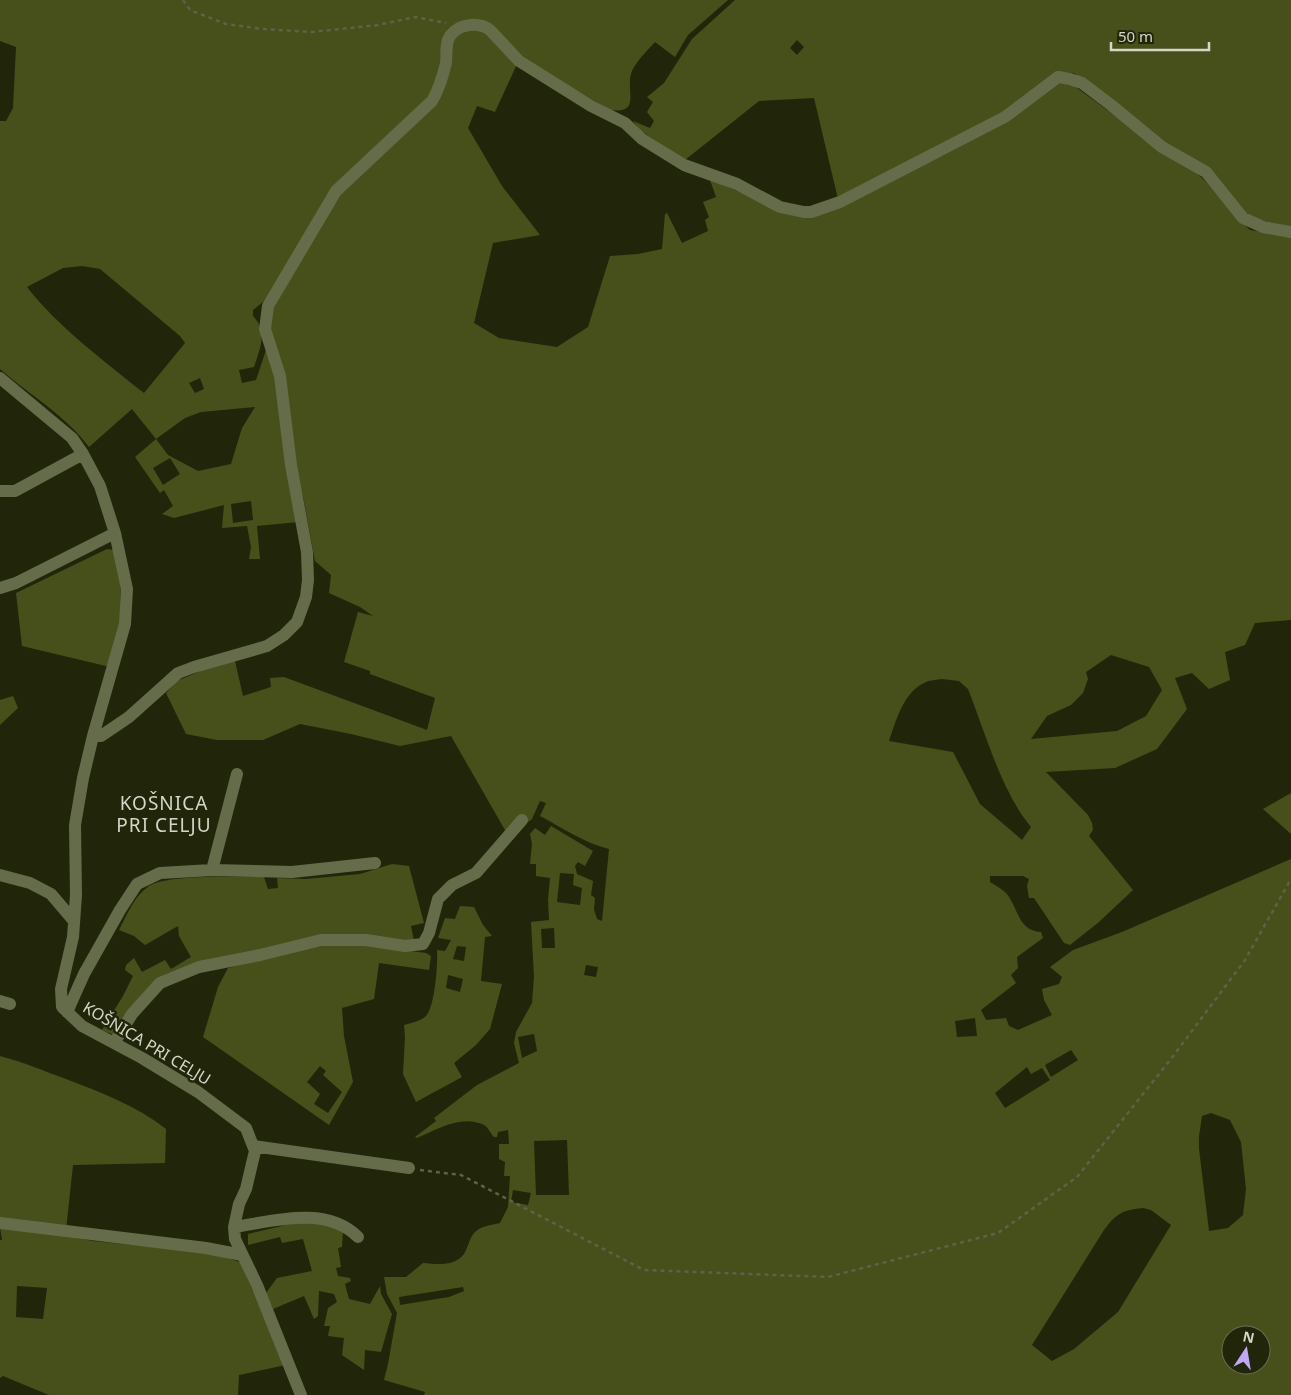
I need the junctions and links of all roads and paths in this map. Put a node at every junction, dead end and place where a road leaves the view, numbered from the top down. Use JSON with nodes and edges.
{"nodes":[{"id":1,"x":183,"y":0,"type":"edge"},
{"id":2,"x":464,"y":27,"type":"junction"},
{"id":3,"x":1291,"y":232,"type":"edge"},
{"id":4,"x":0,"y":378,"type":"edge"},
{"id":5,"x":83,"y":454,"type":"junction"},
{"id":6,"x":0,"y":490,"type":"edge"},
{"id":7,"x":115,"y":533,"type":"junction"},
{"id":8,"x":0,"y":588,"type":"edge"},
{"id":9,"x":93,"y":736,"type":"junction"},
{"id":10,"x":237,"y":774,"type":"dead end"},
{"id":11,"x":522,"y":820,"type":"dead end"},
{"id":12,"x":375,"y":863,"type":"dead end"},
{"id":13,"x":212,"y":870,"type":"junction"},
{"id":14,"x":0,"y":875,"type":"edge"},
{"id":15,"x":1291,"y":879,"type":"edge"},
{"id":16,"x":74,"y":921,"type":"junction"},
{"id":17,"x":67,"y":1012,"type":"junction"},
{"id":18,"x":114,"y":1043,"type":"junction"},
{"id":19,"x":253,"y":1146,"type":"junction"},
{"id":20,"x":409,"y":1168,"type":"joint"},
{"id":21,"x":0,"y":1223,"type":"edge"},
{"id":22,"x":234,"y":1227,"type":"junction"},
{"id":23,"x":358,"y":1238,"type":"dead end"},
{"id":24,"x":242,"y":1255,"type":"junction"},
{"id":25,"x":301,"y":1395,"type":"edge"}],
"edges":[{"from":1,"to":2,"type":"path"},
{"from":2,"to":3,"type":"street"},
{"from":2,"to":9,"type":"street"},
{"from":4,"to":5,"type":"street","name":"KOŠNICA PRI CELJU"},
{"from":5,"to":6,"type":"street"},
{"from":5,"to":7,"type":"street","name":"KOŠNICA PRI CELJU"},
{"from":7,"to":8,"type":"street"},
{"from":7,"to":9,"type":"street","name":"KOŠNICA PRI CELJU"},
{"from":9,"to":16,"type":"street","name":"KOŠNICA PRI CELJU"},
{"from":10,"to":13,"type":"street"},
{"from":11,"to":18,"type":"street"},
{"from":12,"to":13,"type":"street"},
{"from":13,"to":17,"type":"street"},
{"from":14,"to":16,"type":"street"},
{"from":15,"to":20,"type":"path"},
{"from":16,"to":17,"type":"street","name":"KOŠNICA PRI CELJU"},
{"from":17,"to":18,"type":"street","name":"KOŠNICA PRI CELJU"},
{"from":18,"to":19,"type":"street","name":"KOŠNICA PRI CELJU"},
{"from":19,"to":20,"type":"street"},
{"from":19,"to":22,"type":"street"},
{"from":21,"to":24,"type":"street"},
{"from":22,"to":23,"type":"street"},
{"from":22,"to":24,"type":"street"},
{"from":24,"to":25,"type":"street"}]}
